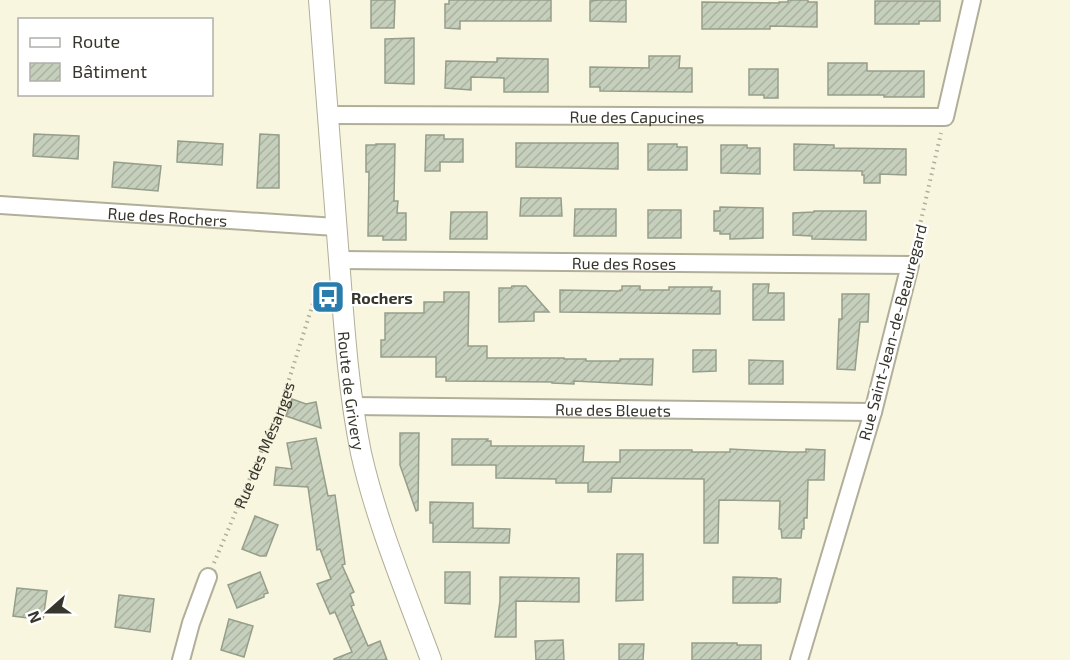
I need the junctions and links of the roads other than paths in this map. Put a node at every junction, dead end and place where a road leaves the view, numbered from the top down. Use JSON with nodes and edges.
{"nodes":[{"id":1,"x":320,"y":0,"type":"edge"},
{"id":2,"x":972,"y":0,"type":"edge"},
{"id":3,"x":328,"y":115,"type":"junction"},
{"id":4,"x":0,"y":205,"type":"edge"},
{"id":5,"x":336,"y":227,"type":"junction"},
{"id":6,"x":910,"y":265,"type":"joint"},
{"id":7,"x":331,"y":266,"type":"junction"},
{"id":8,"x":352,"y":406,"type":"junction"},
{"id":9,"x":873,"y":412,"type":"junction"},
{"id":10,"x":208,"y":577,"type":"road end"},
{"id":11,"x":181,"y":660,"type":"edge"},
{"id":12,"x":431,"y":660,"type":"edge"},
{"id":13,"x":799,"y":660,"type":"edge"}],
"edges":[{"from":1,"to":3,"type":"street","name":"Route de Grivery"},
{"from":2,"to":3,"type":"street","name":"Rue des Capucines"},
{"from":3,"to":5,"type":"street","name":"Route de Grivery"},
{"from":4,"to":5,"type":"street","name":"Rue des Rochers"},
{"from":5,"to":7,"type":"street","name":"Route de Grivery"},
{"from":6,"to":7,"type":"street","name":"Rue des Roses"},
{"from":6,"to":9,"type":"street","name":"Rue Saint-Jean-de-Beauregard"},
{"from":7,"to":8,"type":"street","name":"Route de Grivery"},
{"from":8,"to":9,"type":"street","name":"Rue des Bleuets"},
{"from":8,"to":12,"type":"street","name":"Route de Grivery"},
{"from":9,"to":13,"type":"street","name":"Rue Saint-Jean-de-Beauregard"},
{"from":10,"to":11,"type":"street"}]}
